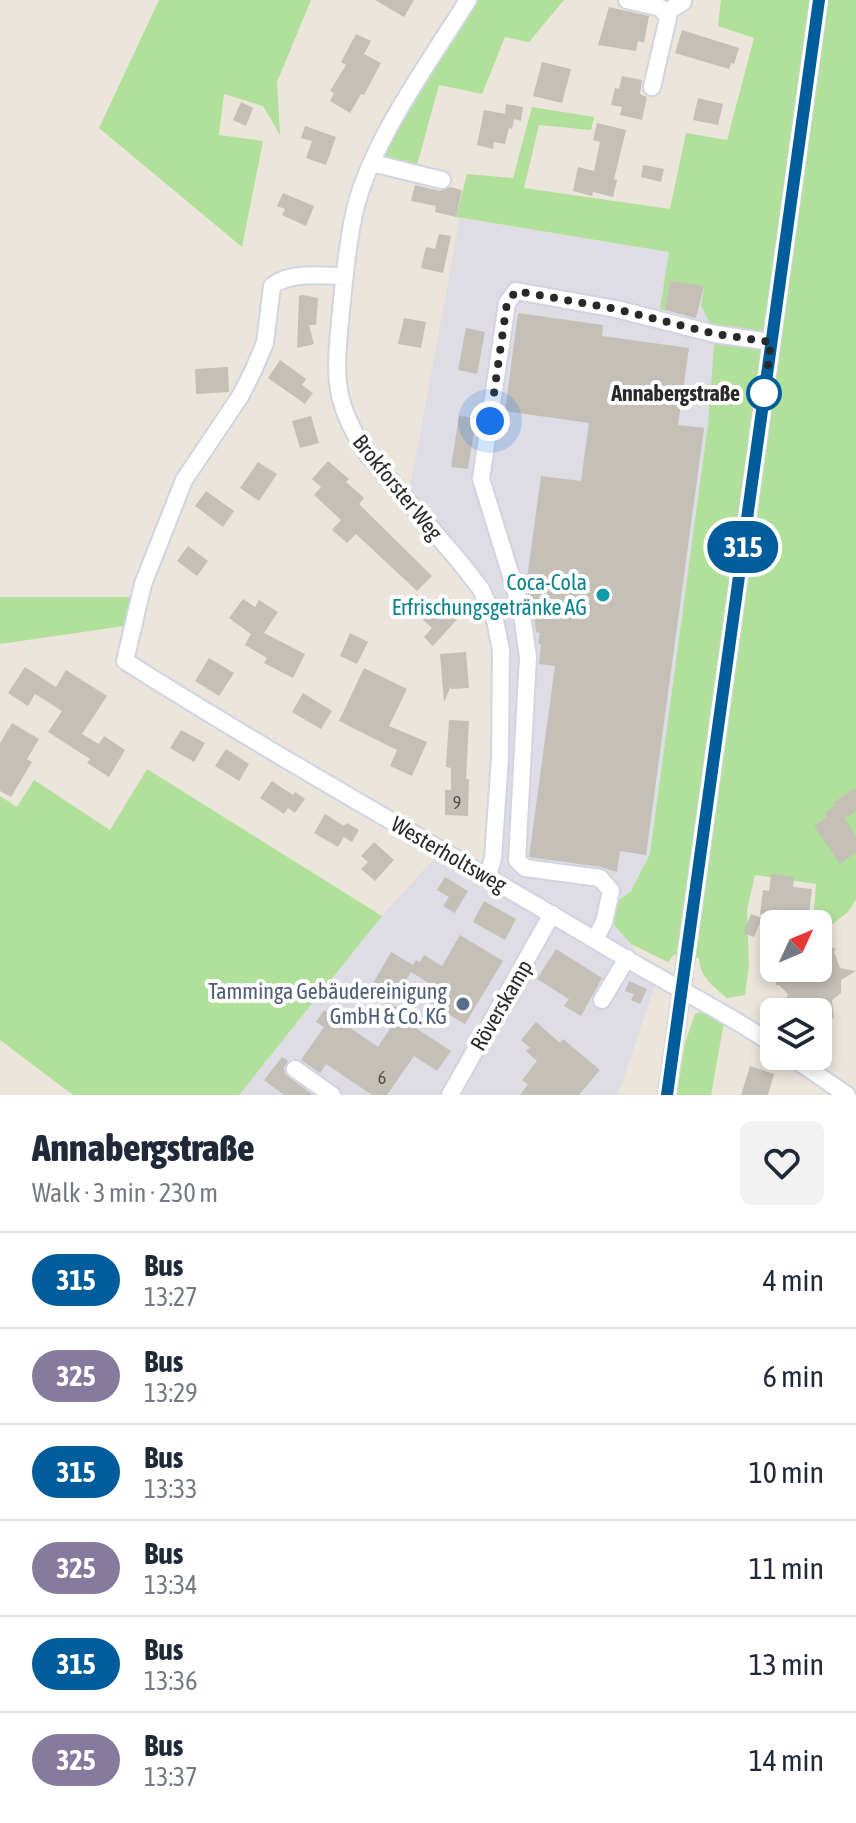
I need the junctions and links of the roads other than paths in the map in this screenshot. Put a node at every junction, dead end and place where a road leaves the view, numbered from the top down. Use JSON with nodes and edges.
{"nodes":[{"id":1,"x":468,"y":0,"type":"edge"},
{"id":2,"x":627,"y":0,"type":"edge"},
{"id":3,"x":819,"y":0,"type":"edge"},
{"id":4,"x":683,"y":2,"type":"dead end"},
{"id":5,"x":666,"y":12,"type":"junction"},
{"id":6,"x":652,"y":87,"type":"dead end"},
{"id":7,"x":372,"y":163,"type":"junction"},
{"id":8,"x":442,"y":180,"type":"dead end"},
{"id":9,"x":345,"y":276,"type":"junction"},
{"id":10,"x":771,"y":342,"type":"junction"},
{"id":11,"x":488,"y":876,"type":"junction"},
{"id":12,"x":552,"y":914,"type":"junction"},
{"id":13,"x":595,"y":940,"type":"junction"},
{"id":14,"x":627,"y":958,"type":"junction"},
{"id":15,"x":681,"y":989,"type":"junction"},
{"id":16,"x":602,"y":1000,"type":"dead end"},
{"id":17,"x":760,"y":1037,"type":"edge"},
{"id":18,"x":295,"y":1069,"type":"dead end"},
{"id":19,"x":810,"y":1070,"type":"edge"},
{"id":20,"x":332,"y":1095,"type":"edge"},
{"id":21,"x":450,"y":1095,"type":"edge"},
{"id":22,"x":667,"y":1095,"type":"edge"},
{"id":23,"x":847,"y":1095,"type":"edge"}],
"edges":[{"from":1,"to":7,"type":"street","name":"Brokforster Weg"},
{"from":2,"to":5,"type":"street"},
{"from":3,"to":10,"type":"street"},
{"from":4,"to":5,"type":"street"},
{"from":5,"to":6,"type":"street"},
{"from":7,"to":8,"type":"street"},
{"from":7,"to":9,"type":"street","name":"Brokforster Weg"},
{"from":9,"to":11,"type":"street","name":"Brokforster Weg"},
{"from":9,"to":11,"type":"street","name":"Westerholtsweg"},
{"from":10,"to":13,"type":"street"},
{"from":10,"to":15,"type":"street"},
{"from":11,"to":12,"type":"street","name":"Westerholtsweg"},
{"from":12,"to":13,"type":"street","name":"Westerholtsweg"},
{"from":12,"to":21,"type":"street","name":"Röverskamp"},
{"from":13,"to":14,"type":"street","name":"Westerholtsweg"},
{"from":14,"to":15,"type":"street","name":"Westerholtsweg"},
{"from":14,"to":16,"type":"street"},
{"from":15,"to":17,"type":"street","name":"Westerholtsweg"},
{"from":15,"to":22,"type":"street"},
{"from":18,"to":20,"type":"street"},
{"from":19,"to":23,"type":"street"}]}
